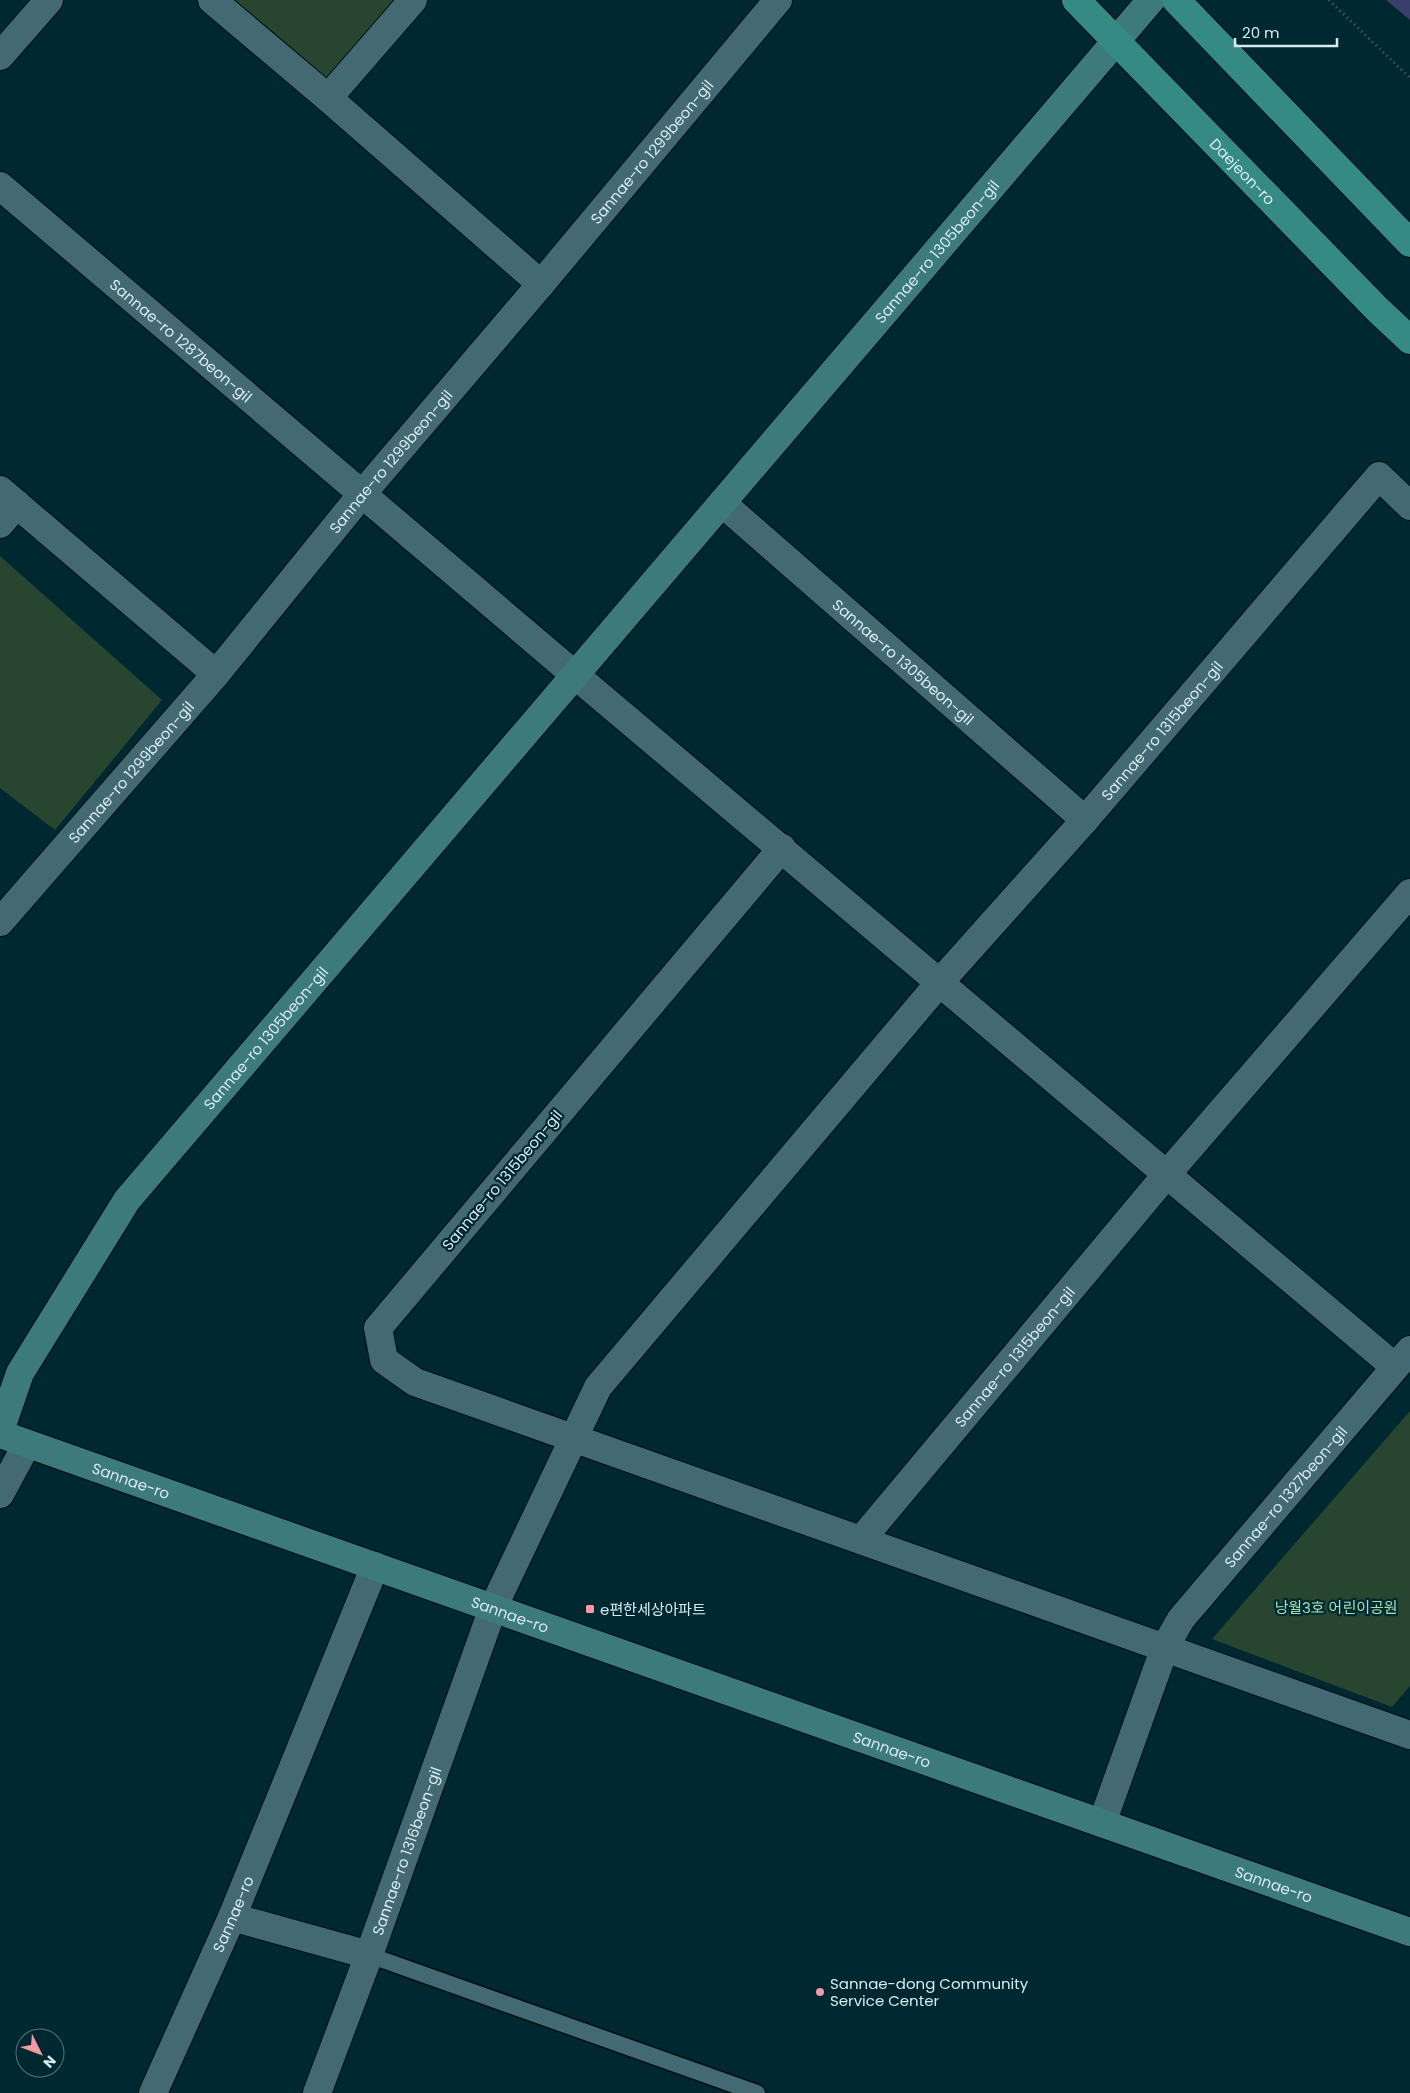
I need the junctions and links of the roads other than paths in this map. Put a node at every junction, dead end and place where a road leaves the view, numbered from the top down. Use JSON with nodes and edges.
{"nodes":[{"id":1,"x":49,"y":0,"type":"edge"},
{"id":2,"x":212,"y":0,"type":"edge"},
{"id":3,"x":413,"y":0,"type":"edge"},
{"id":4,"x":778,"y":0,"type":"edge"},
{"id":5,"x":1076,"y":0,"type":"edge"},
{"id":6,"x":1151,"y":0,"type":"edge"},
{"id":7,"x":1176,"y":0,"type":"edge"},
{"id":8,"x":1116,"y":41,"type":"junction"},
{"id":9,"x":0,"y":56,"type":"edge"},
{"id":10,"x":328,"y":98,"type":"junction"},
{"id":11,"x":0,"y":186,"type":"edge"},
{"id":12,"x":1410,"y":243,"type":"edge"},
{"id":13,"x":541,"y":284,"type":"junction"},
{"id":14,"x":1410,"y":340,"type":"edge"},
{"id":15,"x":362,"y":494,"type":"junction"},
{"id":16,"x":722,"y":503,"type":"junction"},
{"id":17,"x":6,"y":506,"type":"edge"},
{"id":18,"x":1410,"y":506,"type":"edge"},
{"id":19,"x":216,"y":674,"type":"junction"},
{"id":20,"x":575,"y":675,"type":"junction"},
{"id":21,"x":1086,"y":820,"type":"junction"},
{"id":22,"x":782,"y":848,"type":"junction"},
{"id":23,"x":1410,"y":893,"type":"edge"},
{"id":24,"x":0,"y":922,"type":"edge"},
{"id":25,"x":940,"y":982,"type":"junction"},
{"id":26,"x":1167,"y":1174,"type":"junction"},
{"id":27,"x":1403,"y":1358,"type":"edge"},
{"id":28,"x":0,"y":1432,"type":"edge"},
{"id":29,"x":574,"y":1439,"type":"junction"},
{"id":30,"x":27,"y":1444,"type":"junction"},
{"id":31,"x":0,"y":1494,"type":"edge"},
{"id":32,"x":861,"y":1540,"type":"junction"},
{"id":33,"x":375,"y":1566,"type":"junction"},
{"id":34,"x":493,"y":1608,"type":"junction"},
{"id":35,"x":1165,"y":1647,"type":"junction"},
{"id":36,"x":1405,"y":1725,"type":"edge"},
{"id":37,"x":1102,"y":1823,"type":"junction"},
{"id":38,"x":232,"y":1917,"type":"junction"},
{"id":39,"x":1410,"y":1932,"type":"edge"},
{"id":40,"x":369,"y":1954,"type":"junction"},
{"id":41,"x":153,"y":2093,"type":"edge"},
{"id":42,"x":317,"y":2093,"type":"edge"},
{"id":43,"x":756,"y":2093,"type":"edge"}],
"edges":[{"from":1,"to":9,"type":"street"},
{"from":2,"to":10,"type":"street"},
{"from":3,"to":10,"type":"street"},
{"from":4,"to":13,"type":"street","name":"Sannae-ro 1299beon-gil"},
{"from":5,"to":8,"type":"main road","name":"Daejeon-ro"},
{"from":6,"to":8,"type":"main road","name":"Sannae-ro 1305beon-gil"},
{"from":7,"to":12,"type":"main road"},
{"from":8,"to":14,"type":"main road","name":"Daejeon-ro"},
{"from":8,"to":16,"type":"main road","name":"Sannae-ro 1305beon-gil"},
{"from":10,"to":13,"type":"street"},
{"from":11,"to":15,"type":"street","name":"Sannae-ro 1287beon-gil"},
{"from":13,"to":15,"type":"street","name":"Sannae-ro 1299beon-gil"},
{"from":15,"to":19,"type":"street","name":"Sannae-ro 1299beon-gil"},
{"from":15,"to":20,"type":"street","name":"Sannae-ro 1287beon-gil"},
{"from":16,"to":20,"type":"main road","name":"Sannae-ro 1305beon-gil"},
{"from":16,"to":21,"type":"street","name":"Sannae-ro 1305beon-gil"},
{"from":17,"to":19,"type":"street"},
{"from":18,"to":21,"type":"street","name":"Sannae-ro 1315beon-gil"},
{"from":19,"to":24,"type":"street","name":"Sannae-ro 1299beon-gil"},
{"from":20,"to":22,"type":"street"},
{"from":20,"to":28,"type":"main road","name":"Sannae-ro 1305beon-gil"},
{"from":21,"to":25,"type":"street","name":"Sannae-ro 1315beon-gil"},
{"from":22,"to":25,"type":"street"},
{"from":22,"to":29,"type":"street","name":"Sannae-ro 1315beon-gil"},
{"from":23,"to":26,"type":"street","name":"Sannae-ro 1315beon-gil"},
{"from":25,"to":26,"type":"street"},
{"from":25,"to":29,"type":"street","name":"Sannae-ro 1315beon-gil"},
{"from":26,"to":27,"type":"street"},
{"from":26,"to":32,"type":"street","name":"Sannae-ro 1315beon-gil"},
{"from":27,"to":35,"type":"street","name":"Sannae-ro 1327beon-gil"},
{"from":28,"to":30,"type":"main road","name":"Sannae-ro"},
{"from":29,"to":32,"type":"street","name":"Sannae-ro 1315beon-gil"},
{"from":29,"to":34,"type":"street","name":"Sannae-ro 1315beon-gil"},
{"from":30,"to":31,"type":"street"},
{"from":30,"to":33,"type":"main road","name":"Sannae-ro"},
{"from":32,"to":35,"type":"street","name":"Sannae-ro 1315beon-gil"},
{"from":33,"to":34,"type":"main road","name":"Sannae-ro"},
{"from":33,"to":38,"type":"street","name":"Sannae-ro"},
{"from":34,"to":37,"type":"main road","name":"Sannae-ro"},
{"from":34,"to":40,"type":"street","name":"Sannae-ro 1316beon-gil"},
{"from":35,"to":36,"type":"street"},
{"from":35,"to":37,"type":"street","name":"Sannae-ro 1327beon-gil"},
{"from":37,"to":39,"type":"main road","name":"Sannae-ro"},
{"from":38,"to":40,"type":"street"},
{"from":38,"to":41,"type":"street","name":"Sannae-ro"},
{"from":40,"to":42,"type":"street","name":"Sannae-ro 1316beon-gil"},
{"from":40,"to":43,"type":"lane"}]}
